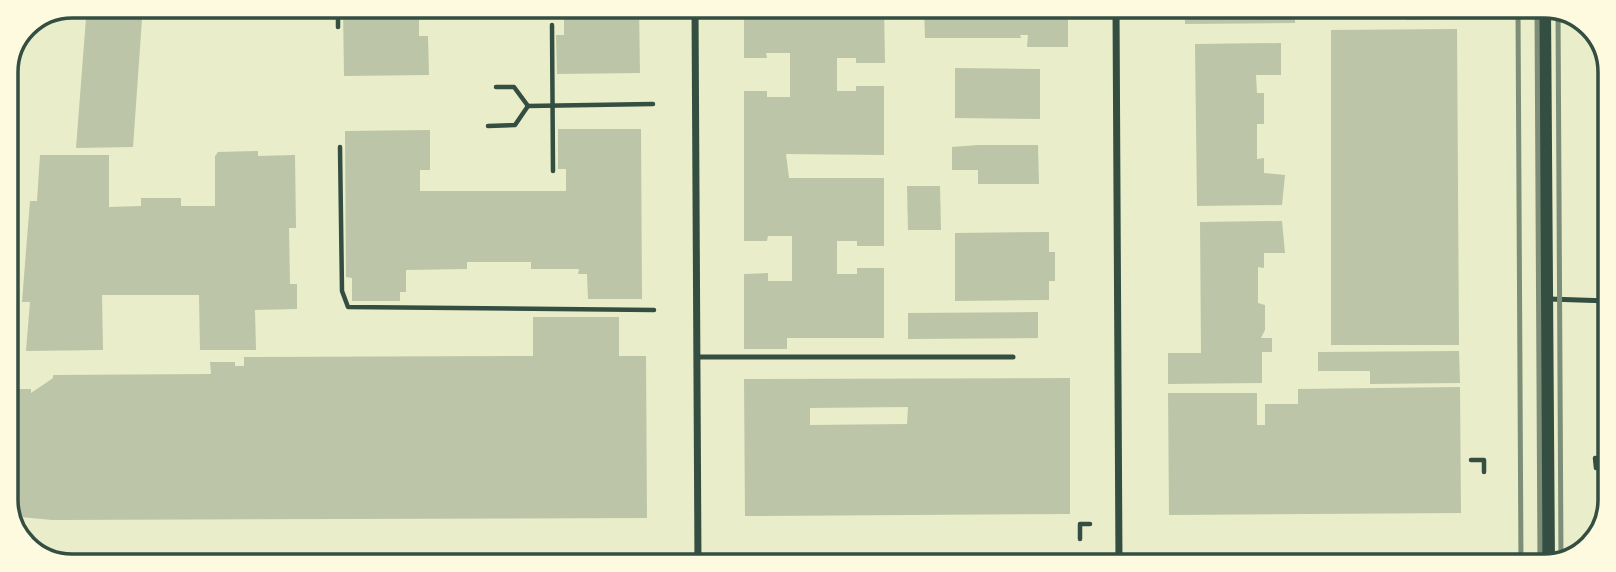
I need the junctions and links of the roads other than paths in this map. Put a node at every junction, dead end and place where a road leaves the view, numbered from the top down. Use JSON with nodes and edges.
{"nodes":[{"id":1,"x":695,"y":18,"type":"edge"},
{"id":2,"x":1116,"y":18,"type":"edge"},
{"id":3,"x":1544,"y":18,"type":"edge"},
{"id":4,"x":1546,"y":299,"type":"junction"},
{"id":5,"x":1598,"y":301,"type":"edge"},
{"id":6,"x":697,"y":357,"type":"junction"},
{"id":7,"x":1013,"y":357,"type":"dead end"},
{"id":8,"x":698,"y":554,"type":"edge"},
{"id":9,"x":1119,"y":554,"type":"edge"},
{"id":10,"x":1548,"y":554,"type":"edge"}],
"edges":[{"from":1,"to":6,"type":"street"},
{"from":2,"to":9,"type":"street"},
{"from":3,"to":4,"type":"main road"},
{"from":4,"to":5,"type":"lane"},
{"from":4,"to":10,"type":"main road"},
{"from":6,"to":7,"type":"lane"},
{"from":6,"to":8,"type":"street"}]}
